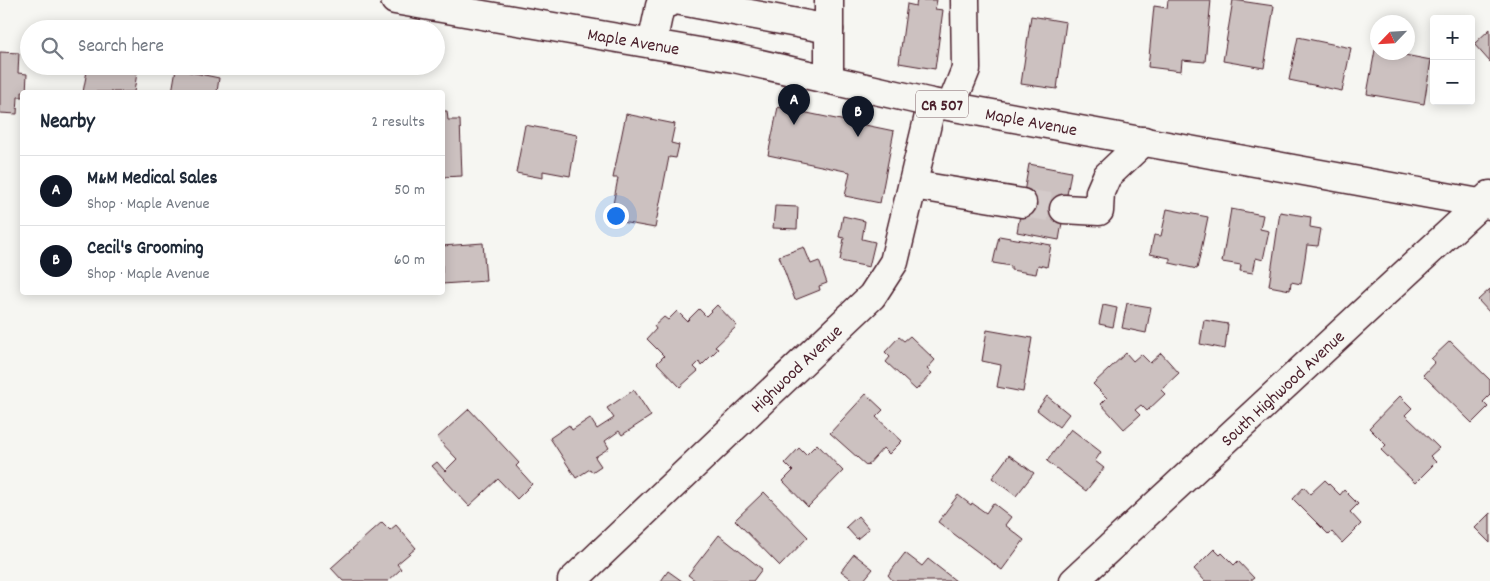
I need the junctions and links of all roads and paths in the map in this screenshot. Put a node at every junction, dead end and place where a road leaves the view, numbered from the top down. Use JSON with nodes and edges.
{"nodes":[{"id":1,"x":395,"y":0,"type":"edge"},
{"id":2,"x":676,"y":0,"type":"edge"},
{"id":3,"x":829,"y":0,"type":"edge"},
{"id":4,"x":965,"y":0,"type":"edge"},
{"id":5,"x":829,"y":29,"type":"junction"},
{"id":6,"x":652,"y":44,"type":"junction"},
{"id":7,"x":830,"y":79,"type":"junction"},
{"id":8,"x":942,"y":104,"type":"junction"},
{"id":9,"x":1144,"y":141,"type":"junction"},
{"id":10,"x":913,"y":185,"type":"junction"},
{"id":11,"x":1487,"y":201,"type":"edge"},
{"id":12,"x":1022,"y":203,"type":"tunnel mouth"},
{"id":13,"x":1064,"y":210,"type":"tunnel mouth"},
{"id":14,"x":572,"y":581,"type":"edge"},
{"id":15,"x":1074,"y":581,"type":"edge"}],
"edges":[{"from":1,"to":6,"type":"street","name":"Maple Avenue","number":"CR 507"},
{"from":2,"to":5,"type":"street"},
{"from":2,"to":6,"type":"street"},
{"from":3,"to":5,"type":"street"},
{"from":4,"to":8,"type":"street","name":"Highwood Avenue"},
{"from":5,"to":7,"type":"street"},
{"from":6,"to":7,"type":"street","name":"Maple Avenue","number":"CR 507"},
{"from":7,"to":8,"type":"street","name":"Maple Avenue","number":"CR 507"},
{"from":8,"to":9,"type":"street","name":"Maple Avenue","number":"CR 507"},
{"from":8,"to":10,"type":"street","name":"Highwood Avenue"},
{"from":9,"to":11,"type":"street","name":"Maple Avenue","number":"CR 507"},
{"from":9,"to":13,"type":"street"},
{"from":10,"to":12,"type":"street"},
{"from":10,"to":14,"type":"street","name":"Highwood Avenue"},
{"from":11,"to":15,"type":"street","name":"South Highwood Avenue"}]}
